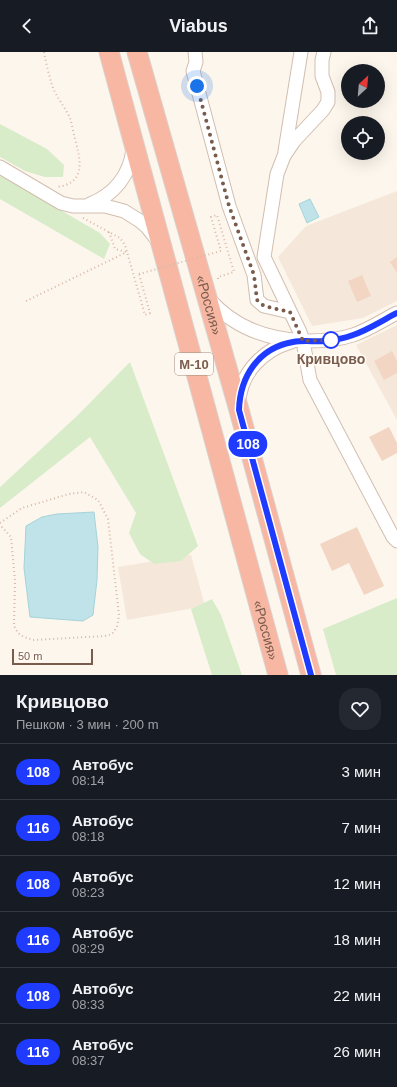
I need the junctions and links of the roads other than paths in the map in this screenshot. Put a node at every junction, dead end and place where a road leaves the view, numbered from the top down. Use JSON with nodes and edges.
{"nodes":[{"id":1,"x":109,"y":52,"type":"edge"},
{"id":2,"x":137,"y":52,"type":"edge"},
{"id":3,"x":195,"y":52,"type":"edge"},
{"id":4,"x":301,"y":52,"type":"edge"},
{"id":5,"x":324,"y":52,"type":"edge"},
{"id":6,"x":133,"y":138,"type":"junction"},
{"id":7,"x":284,"y":156,"type":"junction"},
{"id":8,"x":0,"y":168,"type":"edge"},
{"id":9,"x":86,"y":205,"type":"junction"},
{"id":10,"x":163,"y":251,"type":"junction"},
{"id":11,"x":205,"y":296,"type":"junction"},
{"id":12,"x":290,"y":312,"type":"junction"},
{"id":13,"x":397,"y":313,"type":"edge"},
{"id":14,"x":303,"y":341,"type":"junction"},
{"id":15,"x":239,"y":410,"type":"junction"},
{"id":16,"x":397,"y":541,"type":"edge"},
{"id":17,"x":278,"y":675,"type":"edge"},
{"id":18,"x":311,"y":675,"type":"edge"}],
"edges":[{"from":1,"to":6,"type":"highway","name":"«Россия»","number":"М-10"},
{"from":2,"to":11,"type":"highway","name":"«Россия»","number":"М-10"},
{"from":3,"to":12,"type":"street"},
{"from":4,"to":7,"type":"street"},
{"from":5,"to":7,"type":"street"},
{"from":6,"to":9,"type":"street"},
{"from":6,"to":10,"type":"highway","name":"«Россия»","number":"М-10"},
{"from":7,"to":12,"type":"street"},
{"from":8,"to":9,"type":"street"},
{"from":9,"to":10,"type":"street"},
{"from":10,"to":17,"type":"highway","name":"«Россия»","number":"М-10"},
{"from":11,"to":14,"type":"street"},
{"from":11,"to":15,"type":"highway","name":"«Россия»","number":"М-10"},
{"from":12,"to":14,"type":"street"},
{"from":13,"to":14,"type":"street"},
{"from":14,"to":15,"type":"street"},
{"from":14,"to":16,"type":"street"},
{"from":15,"to":18,"type":"highway","name":"«Россия»","number":"М-10"}]}
